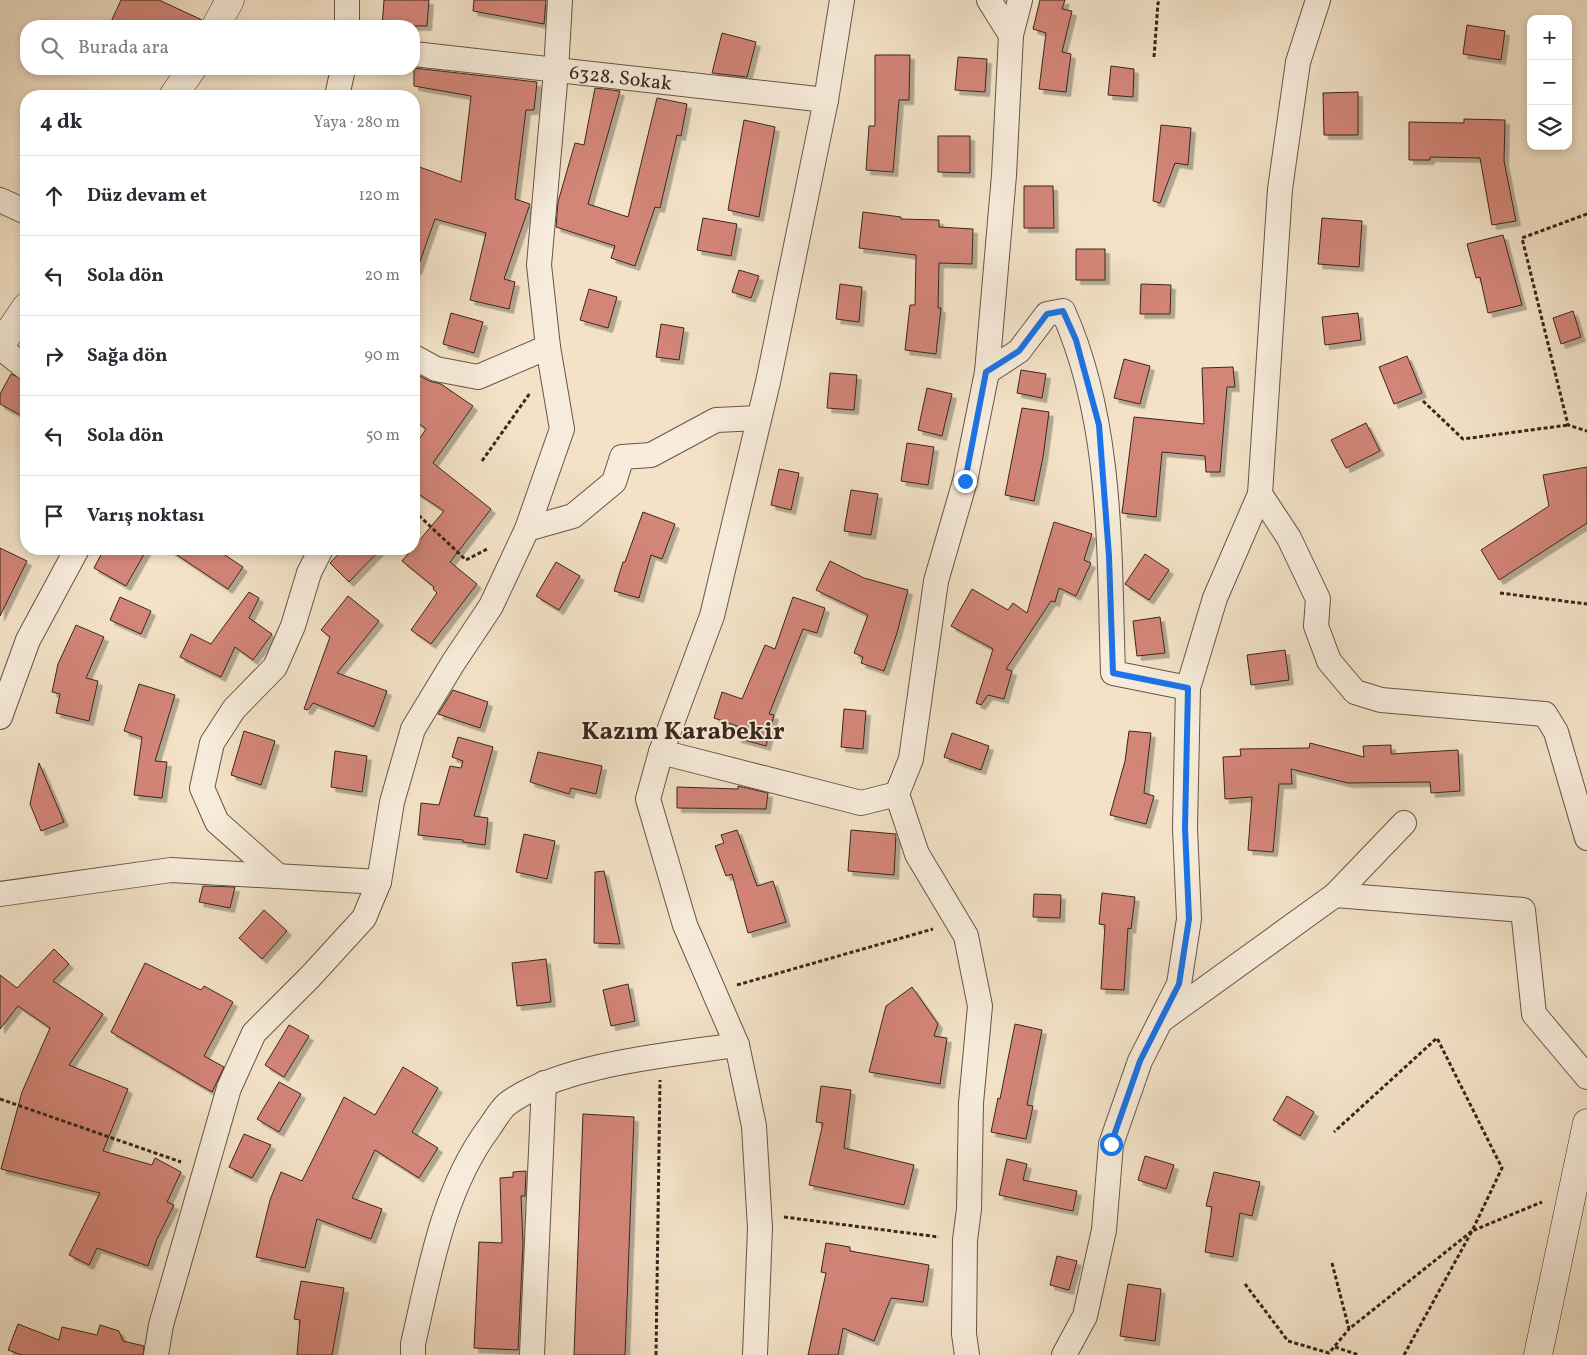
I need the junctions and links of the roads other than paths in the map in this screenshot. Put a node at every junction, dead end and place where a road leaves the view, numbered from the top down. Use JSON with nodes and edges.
{"nodes":[{"id":1,"x":230,"y":0,"type":"edge"},
{"id":2,"x":348,"y":0,"type":"edge"},
{"id":3,"x":560,"y":0,"type":"edge"},
{"id":4,"x":842,"y":0,"type":"edge"},
{"id":5,"x":989,"y":0,"type":"edge"},
{"id":6,"x":1020,"y":0,"type":"edge"},
{"id":7,"x":1318,"y":0,"type":"edge"},
{"id":8,"x":219,"y":20,"type":"edge"},
{"id":9,"x":347,"y":20,"type":"edge"},
{"id":10,"x":1011,"y":35,"type":"junction"},
{"id":11,"x":420,"y":55,"type":"edge"},
{"id":12,"x":556,"y":72,"type":"junction"},
{"id":13,"x":188,"y":75,"type":"edge"},
{"id":14,"x":342,"y":75,"type":"edge"},
{"id":15,"x":177,"y":90,"type":"edge"},
{"id":16,"x":338,"y":90,"type":"edge"},
{"id":17,"x":826,"y":100,"type":"junction"},
{"id":18,"x":0,"y":200,"type":"edge"},
{"id":19,"x":20,"y":209,"type":"edge"},
{"id":20,"x":20,"y":316,"type":"edge"},
{"id":21,"x":0,"y":347,"type":"edge"},
{"id":22,"x":549,"y":356,"type":"junction"},
{"id":23,"x":420,"y":360,"type":"edge"},
{"id":24,"x":20,"y":363,"type":"edge"},
{"id":25,"x":986,"y":372,"type":"junction"},
{"id":26,"x":759,"y":418,"type":"junction"},
{"id":27,"x":1260,"y":494,"type":"junction"},
{"id":28,"x":527,"y":529,"type":"junction"},
{"id":29,"x":74,"y":555,"type":"edge"},
{"id":30,"x":318,"y":555,"type":"edge"},
{"id":31,"x":1188,"y":688,"type":"junction"},
{"id":32,"x":0,"y":717,"type":"edge"},
{"id":33,"x":660,"y":752,"type":"junction"},
{"id":34,"x":897,"y":794,"type":"junction"},
{"id":35,"x":1404,"y":823,"type":"dead end"},
{"id":36,"x":1587,"y":838,"type":"edge"},
{"id":37,"x":278,"y":876,"type":"junction"},
{"id":38,"x":379,"y":882,"type":"junction"},
{"id":39,"x":0,"y":894,"type":"edge"},
{"id":40,"x":1336,"y":895,"type":"junction"},
{"id":41,"x":1160,"y":1022,"type":"junction"},
{"id":42,"x":737,"y":1045,"type":"junction"},
{"id":43,"x":1587,"y":1077,"type":"edge"},
{"id":44,"x":544,"y":1083,"type":"junction"},
{"id":45,"x":1587,"y":1123,"type":"edge"},
{"id":46,"x":156,"y":1355,"type":"edge"},
{"id":47,"x":413,"y":1355,"type":"edge"},
{"id":48,"x":532,"y":1355,"type":"edge"},
{"id":49,"x":755,"y":1355,"type":"edge"},
{"id":50,"x":967,"y":1355,"type":"edge"},
{"id":51,"x":1064,"y":1355,"type":"edge"},
{"id":52,"x":1538,"y":1355,"type":"edge"}],
"edges":[{"from":1,"to":8,"type":"street"},
{"from":2,"to":9,"type":"street"},
{"from":3,"to":12,"type":"street"},
{"from":4,"to":17,"type":"street"},
{"from":5,"to":10,"type":"street"},
{"from":6,"to":10,"type":"street"},
{"from":7,"to":27,"type":"street"},
{"from":10,"to":25,"type":"street"},
{"from":11,"to":12,"type":"street","name":"6328. Sokak"},
{"from":12,"to":17,"type":"street","name":"6328. Sokak"},
{"from":12,"to":22,"type":"street"},
{"from":13,"to":15,"type":"street"},
{"from":14,"to":16,"type":"street"},
{"from":17,"to":26,"type":"street"},
{"from":18,"to":19,"type":"street"},
{"from":20,"to":21,"type":"street"},
{"from":21,"to":24,"type":"street"},
{"from":22,"to":23,"type":"street"},
{"from":22,"to":28,"type":"street"},
{"from":25,"to":31,"type":"street"},
{"from":25,"to":34,"type":"street"},
{"from":26,"to":28,"type":"street"},
{"from":26,"to":33,"type":"street"},
{"from":27,"to":31,"type":"street"},
{"from":27,"to":36,"type":"street"},
{"from":28,"to":38,"type":"street"},
{"from":29,"to":32,"type":"street"},
{"from":30,"to":37,"type":"street"},
{"from":31,"to":41,"type":"street"},
{"from":33,"to":34,"type":"street"},
{"from":33,"to":42,"type":"street"},
{"from":34,"to":50,"type":"street"},
{"from":35,"to":40,"type":"street"},
{"from":37,"to":38,"type":"street"},
{"from":37,"to":39,"type":"street"},
{"from":38,"to":46,"type":"street"},
{"from":40,"to":41,"type":"street"},
{"from":40,"to":43,"type":"street"},
{"from":41,"to":51,"type":"street"},
{"from":42,"to":44,"type":"street"},
{"from":42,"to":49,"type":"street"},
{"from":44,"to":47,"type":"street"},
{"from":44,"to":48,"type":"street"},
{"from":45,"to":52,"type":"street"}]}
